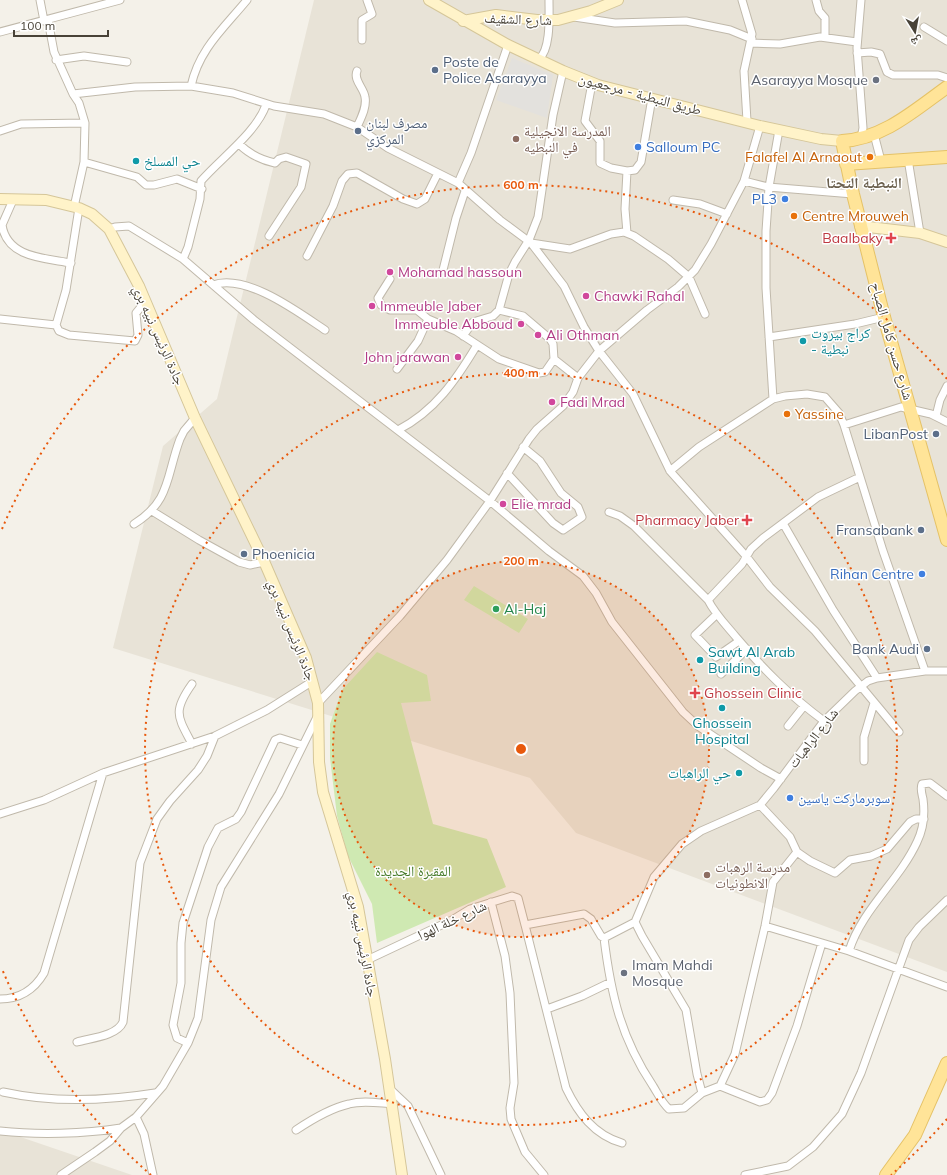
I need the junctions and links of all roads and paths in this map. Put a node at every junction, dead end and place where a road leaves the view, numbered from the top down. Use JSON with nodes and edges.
{"nodes":[{"id":1,"x":40,"y":0,"type":"edge"},
{"id":2,"x":120,"y":0,"type":"edge"},
{"id":3,"x":247,"y":0,"type":"edge"},
{"id":4,"x":368,"y":0,"type":"edge"},
{"id":5,"x":429,"y":0,"type":"edge"},
{"id":6,"x":549,"y":0,"type":"edge"},
{"id":7,"x":618,"y":0,"type":"edge"},
{"id":8,"x":742,"y":0,"type":"edge"},
{"id":9,"x":816,"y":0,"type":"edge"},
{"id":10,"x":861,"y":0,"type":"edge"},
{"id":11,"x":572,"y":17,"type":"junction"},
{"id":12,"x":46,"y":20,"type":"junction"},
{"id":13,"x":463,"y":21,"type":"junction"},
{"id":14,"x":548,"y":21,"type":"junction"},
{"id":15,"x":924,"y":27,"type":"dead end"},
{"id":16,"x":0,"y":32,"type":"edge"},
{"id":17,"x":825,"y":37,"type":"junction"},
{"id":18,"x":362,"y":40,"type":"dead end"},
{"id":19,"x":751,"y":41,"type":"junction"},
{"id":20,"x":857,"y":42,"type":"junction"},
{"id":21,"x":947,"y":42,"type":"edge"},
{"id":22,"x":508,"y":45,"type":"junction"},
{"id":23,"x":857,"y":53,"type":"junction"},
{"id":24,"x":539,"y":59,"type":"junction"},
{"id":25,"x":56,"y":60,"type":"junction"},
{"id":26,"x":127,"y":62,"type":"dead end"},
{"id":27,"x":357,"y":71,"type":"dead end"},
{"id":28,"x":563,"y":72,"type":"junction"},
{"id":29,"x":947,"y":78,"type":"edge"},
{"id":30,"x":592,"y":83,"type":"junction"},
{"id":31,"x":191,"y":86,"type":"junction"},
{"id":32,"x":947,"y":87,"type":"edge"},
{"id":33,"x":73,"y":94,"type":"junction"},
{"id":34,"x":652,"y":98,"type":"junction"},
{"id":35,"x":266,"y":105,"type":"junction"},
{"id":36,"x":747,"y":121,"type":"junction"},
{"id":37,"x":86,"y":124,"type":"junction"},
{"id":38,"x":760,"y":126,"type":"junction"},
{"id":39,"x":357,"y":127,"type":"junction"},
{"id":40,"x":779,"y":130,"type":"junction"},
{"id":41,"x":0,"y":131,"type":"edge"},
{"id":42,"x":874,"y":134,"type":"junction"},
{"id":43,"x":861,"y":138,"type":"junction"},
{"id":44,"x":842,"y":141,"type":"junction"},
{"id":45,"x":238,"y":144,"type":"junction"},
{"id":46,"x":947,"y":157,"type":"edge"},
{"id":47,"x":908,"y":159,"type":"junction"},
{"id":48,"x":881,"y":161,"type":"junction"},
{"id":49,"x":84,"y":162,"type":"junction"},
{"id":50,"x":846,"y":164,"type":"junction"},
{"id":51,"x":627,"y":171,"type":"junction"},
{"id":52,"x":438,"y":173,"type":"junction"},
{"id":53,"x":744,"y":181,"type":"junction"},
{"id":54,"x":458,"y":183,"type":"junction"},
{"id":55,"x":769,"y":187,"type":"junction"},
{"id":56,"x":202,"y":189,"type":"junction"},
{"id":57,"x":466,"y":191,"type":"junction"},
{"id":58,"x":853,"y":194,"type":"junction"},
{"id":59,"x":0,"y":199,"type":"edge"},
{"id":60,"x":13,"y":200,"type":"junction"},
{"id":61,"x":673,"y":200,"type":"dead end"},
{"id":62,"x":77,"y":208,"type":"junction"},
{"id":63,"x":727,"y":214,"type":"junction"},
{"id":64,"x":860,"y":226,"type":"junction"},
{"id":65,"x":109,"y":229,"type":"junction"},
{"id":66,"x":627,"y":233,"type":"junction"},
{"id":67,"x":920,"y":233,"type":"junction"},
{"id":68,"x":269,"y":236,"type":"dead end"},
{"id":69,"x":530,"y":242,"type":"junction"},
{"id":70,"x":947,"y":242,"type":"edge"},
{"id":71,"x":307,"y":256,"type":"dead end"},
{"id":72,"x":183,"y":259,"type":"junction"},
{"id":73,"x":71,"y":263,"type":"junction"},
{"id":74,"x":443,"y":270,"type":"dead end"},
{"id":75,"x":689,"y":276,"type":"junction"},
{"id":76,"x":390,"y":279,"type":"dead end"},
{"id":77,"x":213,"y":285,"type":"junction"},
{"id":78,"x":145,"y":302,"type":"junction"},
{"id":79,"x":499,"y":310,"type":"junction"},
{"id":80,"x":705,"y":314,"type":"dead end"},
{"id":81,"x":884,"y":317,"type":"junction"},
{"id":82,"x":0,"y":319,"type":"edge"},
{"id":83,"x":428,"y":319,"type":"junction"},
{"id":84,"x":56,"y":326,"type":"junction"},
{"id":85,"x":325,"y":330,"type":"dead end"},
{"id":86,"x":463,"y":336,"type":"junction"},
{"id":87,"x":769,"y":337,"type":"junction"},
{"id":88,"x":477,"y":345,"type":"junction"},
{"id":89,"x":600,"y":351,"type":"junction"},
{"id":90,"x":554,"y":359,"type":"junction"},
{"id":91,"x":397,"y":369,"type":"dead end"},
{"id":92,"x":578,"y":378,"type":"junction"},
{"id":93,"x":947,"y":386,"type":"edge"},
{"id":94,"x":773,"y":399,"type":"junction"},
{"id":95,"x":911,"y":409,"type":"junction"},
{"id":96,"x":936,"y":416,"type":"junction"},
{"id":97,"x":195,"y":418,"type":"junction"},
{"id":98,"x":947,"y":422,"type":"edge"},
{"id":99,"x":844,"y":425,"type":"junction"},
{"id":100,"x":398,"y":430,"type":"junction"},
{"id":101,"x":523,"y":447,"type":"junction"},
{"id":102,"x":670,"y":471,"type":"junction"},
{"id":103,"x":507,"y":473,"type":"junction"},
{"id":104,"x":860,"y":477,"type":"junction"},
{"id":105,"x":490,"y":501,"type":"junction"},
{"id":106,"x":152,"y":511,"type":"junction"},
{"id":107,"x":609,"y":512,"type":"dead end"},
{"id":108,"x":134,"y":524,"type":"dead end"},
{"id":109,"x":784,"y":525,"type":"junction"},
{"id":110,"x":947,"y":540,"type":"edge"},
{"id":111,"x":746,"y":556,"type":"junction"},
{"id":112,"x":264,"y":562,"type":"junction"},
{"id":113,"x":708,"y":600,"type":"junction"},
{"id":114,"x":717,"y":614,"type":"junction"},
{"id":115,"x":739,"y":641,"type":"junction"},
{"id":116,"x":747,"y":650,"type":"junction"},
{"id":117,"x":925,"y":671,"type":"junction"},
{"id":118,"x":947,"y":671,"type":"edge"},
{"id":119,"x":721,"y":674,"type":"dead end"},
{"id":120,"x":877,"y":678,"type":"junction"},
{"id":121,"x":313,"y":681,"type":"junction"},
{"id":122,"x":192,"y":684,"type":"dead end"},
{"id":123,"x":860,"y":687,"type":"junction"},
{"id":124,"x":318,"y":703,"type":"junction"},
{"id":125,"x":874,"y":704,"type":"junction"},
{"id":126,"x":804,"y":706,"type":"junction"},
{"id":127,"x":317,"y":717,"type":"junction"},
{"id":128,"x":824,"y":721,"type":"junction"},
{"id":129,"x":788,"y":726,"type":"dead end"},
{"id":130,"x":899,"y":732,"type":"dead end"},
{"id":131,"x":215,"y":736,"type":"junction"},
{"id":132,"x":192,"y":744,"type":"junction"},
{"id":133,"x":302,"y":746,"type":"junction"},
{"id":134,"x":864,"y":761,"type":"dead end"},
{"id":135,"x":103,"y":773,"type":"junction"},
{"id":136,"x":781,"y":779,"type":"junction"},
{"id":137,"x":947,"y":796,"type":"edge"},
{"id":138,"x":760,"y":805,"type":"junction"},
{"id":139,"x":0,"y":814,"type":"edge"},
{"id":140,"x":924,"y":819,"type":"junction"},
{"id":141,"x":797,"y":852,"type":"junction"},
{"id":142,"x":947,"y":900,"type":"edge"},
{"id":143,"x":491,"y":902,"type":"junction"},
{"id":144,"x":636,"y":922,"type":"junction"},
{"id":145,"x":525,"y":926,"type":"junction"},
{"id":146,"x":765,"y":926,"type":"junction"},
{"id":147,"x":604,"y":938,"type":"junction"},
{"id":148,"x":822,"y":943,"type":"junction"},
{"id":149,"x":849,"y":951,"type":"junction"},
{"id":150,"x":367,"y":960,"type":"junction"},
{"id":151,"x":899,"y":969,"type":"junction"},
{"id":152,"x":609,"y":983,"type":"junction"},
{"id":153,"x":947,"y":987,"type":"edge"},
{"id":154,"x":0,"y":999,"type":"edge"},
{"id":155,"x":547,"y":1009,"type":"junction"},
{"id":156,"x":77,"y":1042,"type":"dead end"},
{"id":157,"x":188,"y":1043,"type":"junction"},
{"id":158,"x":947,"y":1063,"type":"edge"},
{"id":159,"x":947,"y":1082,"type":"edge"},
{"id":160,"x":720,"y":1086,"type":"junction"},
{"id":161,"x":390,"y":1089,"type":"junction"},
{"id":162,"x":3,"y":1092,"type":"dead end"},
{"id":163,"x":155,"y":1093,"type":"junction"},
{"id":164,"x":702,"y":1094,"type":"junction"},
{"id":165,"x":393,"y":1104,"type":"junction"},
{"id":166,"x":136,"y":1117,"type":"junction"},
{"id":167,"x":120,"y":1128,"type":"junction"},
{"id":168,"x":0,"y":1130,"type":"edge"},
{"id":169,"x":296,"y":1130,"type":"dead end"},
{"id":170,"x":622,"y":1143,"type":"dead end"},
{"id":171,"x":61,"y":1175,"type":"edge"},
{"id":172,"x":153,"y":1175,"type":"edge"},
{"id":173,"x":402,"y":1175,"type":"edge"},
{"id":174,"x":441,"y":1175,"type":"edge"},
{"id":175,"x":544,"y":1175,"type":"edge"},
{"id":176,"x":745,"y":1175,"type":"edge"},
{"id":177,"x":886,"y":1175,"type":"edge"},
{"id":178,"x":897,"y":1175,"type":"edge"}],
"edges":[{"from":1,"to":12,"type":"street"},
{"from":2,"to":12,"type":"street"},
{"from":3,"to":31,"type":"street"},
{"from":4,"to":18,"type":"street"},
{"from":5,"to":13,"type":"main road","name":"طريق النبطية - مرجعيون"},
{"from":6,"to":14,"type":"street"},
{"from":7,"to":11,"type":"main road","name":"شارع الشقيف"},
{"from":8,"to":19,"type":"street"},
{"from":9,"to":17,"type":"street"},
{"from":10,"to":20,"type":"street"},
{"from":11,"to":14,"type":"main road","name":"شارع الشقيف"},
{"from":11,"to":19,"type":"street"},
{"from":12,"to":16,"type":"street"},
{"from":12,"to":25,"type":"street"},
{"from":13,"to":14,"type":"main road","name":"شارع الشقيف"},
{"from":13,"to":22,"type":"main road","name":"طريق النبطية - مرجعيون"},
{"from":14,"to":24,"type":"street"},
{"from":15,"to":21,"type":"street"},
{"from":17,"to":19,"type":"street"},
{"from":17,"to":20,"type":"street"},
{"from":19,"to":36,"type":"street"},
{"from":20,"to":23,"type":"street"},
{"from":22,"to":24,"type":"main road","name":"طريق النبطية - مرجعيون"},
{"from":22,"to":54,"type":"street"},
{"from":23,"to":29,"type":"street"},
{"from":23,"to":43,"type":"street"},
{"from":24,"to":28,"type":"main road","name":"طريق النبطية - مرجعيون"},
{"from":25,"to":26,"type":"street"},
{"from":25,"to":33,"type":"street"},
{"from":27,"to":39,"type":"street"},
{"from":28,"to":30,"type":"main road","name":"طريق النبطية - مرجعيون"},
{"from":28,"to":69,"type":"street"},
{"from":30,"to":34,"type":"main road","name":"طريق النبطية - مرجعيون"},
{"from":30,"to":51,"type":"street"},
{"from":31,"to":33,"type":"street"},
{"from":31,"to":35,"type":"street"},
{"from":32,"to":42,"type":"main road"},
{"from":33,"to":37,"type":"street"},
{"from":34,"to":36,"type":"main road","name":"طريق النبطية - مرجعيون"},
{"from":34,"to":51,"type":"street"},
{"from":35,"to":39,"type":"street"},
{"from":35,"to":45,"type":"street"},
{"from":36,"to":38,"type":"main road","name":"طريق النبطية - مرجعيون"},
{"from":37,"to":41,"type":"street"},
{"from":37,"to":49,"type":"street"},
{"from":38,"to":40,"type":"main road","name":"طريق النبطية - مرجعيون"},
{"from":38,"to":53,"type":"street"},
{"from":39,"to":52,"type":"street"},
{"from":40,"to":44,"type":"main road","name":"طريق النبطية - مرجعيون"},
{"from":40,"to":55,"type":"street"},
{"from":42,"to":43,"type":"main road"},
{"from":42,"to":48,"type":"street"},
{"from":43,"to":44,"type":"main road"},
{"from":44,"to":50,"type":"main road","name":"شارع حسن كامل الصباح"},
{"from":45,"to":56,"type":"street"},
{"from":45,"to":68,"type":"street"},
{"from":46,"to":47,"type":"main road"},
{"from":47,"to":48,"type":"main road"},
{"from":47,"to":67,"type":"street"},
{"from":48,"to":50,"type":"main road"},
{"from":49,"to":56,"type":"street"},
{"from":49,"to":62,"type":"street"},
{"from":50,"to":58,"type":"main road","name":"شارع حسن كامل الصباح"},
{"from":51,"to":66,"type":"street"},
{"from":52,"to":54,"type":"street"},
{"from":52,"to":71,"type":"street"},
{"from":53,"to":55,"type":"street"},
{"from":53,"to":63,"type":"street"},
{"from":54,"to":57,"type":"street"},
{"from":55,"to":58,"type":"street"},
{"from":55,"to":87,"type":"street"},
{"from":56,"to":72,"type":"street"},
{"from":57,"to":69,"type":"street"},
{"from":57,"to":74,"type":"street"},
{"from":58,"to":64,"type":"main road","name":"شارع حسن كامل الصباح"},
{"from":59,"to":60,"type":"main road","name":"جادة الرئيس نبيه بري"},
{"from":60,"to":62,"type":"main road","name":"جادة الرئيس نبيه بري"},
{"from":60,"to":73,"type":"street"},
{"from":61,"to":63,"type":"street"},
{"from":62,"to":65,"type":"main road","name":"جادة الرئيس نبيه بري"},
{"from":62,"to":73,"type":"street"},
{"from":63,"to":75,"type":"street"},
{"from":64,"to":67,"type":"main road"},
{"from":64,"to":81,"type":"main road","name":"شارع حسن كامل الصباح"},
{"from":65,"to":72,"type":"street"},
{"from":65,"to":78,"type":"main road","name":"جادة الرئيس نبيه بري"},
{"from":66,"to":69,"type":"street"},
{"from":66,"to":75,"type":"street"},
{"from":67,"to":70,"type":"main road"},
{"from":69,"to":79,"type":"street"},
{"from":69,"to":89,"type":"street"},
{"from":72,"to":77,"type":"street"},
{"from":73,"to":84,"type":"street"},
{"from":75,"to":80,"type":"street"},
{"from":75,"to":89,"type":"street"},
{"from":76,"to":83,"type":"street"},
{"from":77,"to":85,"type":"street"},
{"from":77,"to":100,"type":"street"},
{"from":78,"to":84,"type":"street"},
{"from":78,"to":97,"type":"main road","name":"جادة الرئيس نبيه بري"},
{"from":79,"to":86,"type":"street"},
{"from":79,"to":90,"type":"street"},
{"from":81,"to":87,"type":"street"},
{"from":81,"to":95,"type":"main road","name":"شارع حسن كامل الصباح"},
{"from":82,"to":84,"type":"street"},
{"from":83,"to":86,"type":"street"},
{"from":83,"to":91,"type":"street"},
{"from":86,"to":88,"type":"street"},
{"from":87,"to":94,"type":"street"},
{"from":88,"to":90,"type":"street"},
{"from":88,"to":100,"type":"street"},
{"from":89,"to":92,"type":"street"},
{"from":89,"to":102,"type":"street"},
{"from":90,"to":92,"type":"street"},
{"from":92,"to":101,"type":"street"},
{"from":93,"to":96,"type":"street"},
{"from":94,"to":99,"type":"street"},
{"from":94,"to":102,"type":"street"},
{"from":95,"to":96,"type":"street"},
{"from":95,"to":99,"type":"street"},
{"from":95,"to":110,"type":"main road","name":"شارع حسن كامل الصباح"},
{"from":96,"to":98,"type":"street"},
{"from":97,"to":106,"type":"street"},
{"from":97,"to":112,"type":"main road","name":"جادة الرئيس نبيه بري"},
{"from":99,"to":104,"type":"street"},
{"from":100,"to":105,"type":"street"},
{"from":101,"to":103,"type":"street"},
{"from":101,"to":103,"type":"street"},
{"from":102,"to":111,"type":"street"},
{"from":103,"to":105,"type":"street"},
{"from":104,"to":109,"type":"street"},
{"from":104,"to":117,"type":"street"},
{"from":105,"to":124,"type":"street"},
{"from":105,"to":136,"type":"street"},
{"from":106,"to":108,"type":"street"},
{"from":106,"to":112,"type":"street"},
{"from":107,"to":113,"type":"street"},
{"from":109,"to":111,"type":"street"},
{"from":109,"to":120,"type":"street"},
{"from":111,"to":113,"type":"street"},
{"from":111,"to":123,"type":"street"},
{"from":112,"to":121,"type":"main road","name":"جادة الرئيس نبيه بري"},
{"from":113,"to":114,"type":"street"},
{"from":114,"to":115,"type":"street"},
{"from":114,"to":115,"type":"street"},
{"from":115,"to":116,"type":"street"},
{"from":116,"to":119,"type":"street"},
{"from":116,"to":126,"type":"street"},
{"from":117,"to":118,"type":"street","name":"شارع الراهبات"},
{"from":117,"to":120,"type":"street","name":"شارع الراهبات"},
{"from":120,"to":123,"type":"street","name":"شارع الراهبات"},
{"from":121,"to":124,"type":"main road","name":"جادة الرئيس نبيه بري"},
{"from":121,"to":131,"type":"street"},
{"from":122,"to":132,"type":"street"},
{"from":123,"to":125,"type":"street"},
{"from":123,"to":128,"type":"street","name":"شارع الراهبات"},
{"from":124,"to":127,"type":"main road","name":"جادة الرئيس نبيه بري"},
{"from":125,"to":130,"type":"street"},
{"from":125,"to":134,"type":"street"},
{"from":126,"to":128,"type":"street"},
{"from":126,"to":129,"type":"street"},
{"from":127,"to":133,"type":"street"},
{"from":127,"to":150,"type":"main road","name":"جادة الرئيس نبيه بري"},
{"from":128,"to":136,"type":"street","name":"شارع الراهبات"},
{"from":131,"to":132,"type":"street"},
{"from":131,"to":156,"type":"street"},
{"from":132,"to":135,"type":"street"},
{"from":133,"to":157,"type":"street"},
{"from":133,"to":157,"type":"street"},
{"from":135,"to":139,"type":"street"},
{"from":135,"to":154,"type":"street"},
{"from":136,"to":138,"type":"street","name":"شارع الراهبات"},
{"from":137,"to":140,"type":"street"},
{"from":138,"to":141,"type":"street"},
{"from":138,"to":144,"type":"street","name":"شارع الراهبات"},
{"from":140,"to":141,"type":"street"},
{"from":140,"to":149,"type":"street"},
{"from":141,"to":146,"type":"street"},
{"from":142,"to":151,"type":"street"},
{"from":143,"to":145,"type":"street","name":"شارع خلة الهوا"},
{"from":143,"to":150,"type":"street","name":"شارع خلة الهوا"},
{"from":143,"to":175,"type":"street"},
{"from":144,"to":147,"type":"street"},
{"from":144,"to":164,"type":"street"},
{"from":145,"to":147,"type":"street"},
{"from":145,"to":155,"type":"street"},
{"from":146,"to":148,"type":"street"},
{"from":146,"to":160,"type":"street"},
{"from":147,"to":152,"type":"street"},
{"from":148,"to":149,"type":"street"},
{"from":148,"to":160,"type":"street"},
{"from":149,"to":151,"type":"street"},
{"from":150,"to":161,"type":"main road","name":"جادة الرئيس نبيه بري"},
{"from":151,"to":153,"type":"street"},
{"from":151,"to":176,"type":"street"},
{"from":152,"to":155,"type":"street"},
{"from":152,"to":164,"type":"street"},
{"from":155,"to":170,"type":"street"},
{"from":157,"to":163,"type":"street"},
{"from":158,"to":177,"type":"main road"},
{"from":159,"to":178,"type":"main road"},
{"from":160,"to":164,"type":"street"},
{"from":161,"to":165,"type":"main road","name":"جادة الرئيس نبيه بري"},
{"from":161,"to":174,"type":"street"},
{"from":162,"to":163,"type":"street"},
{"from":163,"to":166,"type":"street"},
{"from":165,"to":169,"type":"street"},
{"from":165,"to":173,"type":"main road","name":"جادة الرئيس نبيه بري"},
{"from":166,"to":167,"type":"street"},
{"from":166,"to":172,"type":"street"},
{"from":167,"to":168,"type":"street"},
{"from":167,"to":171,"type":"street"}]}
